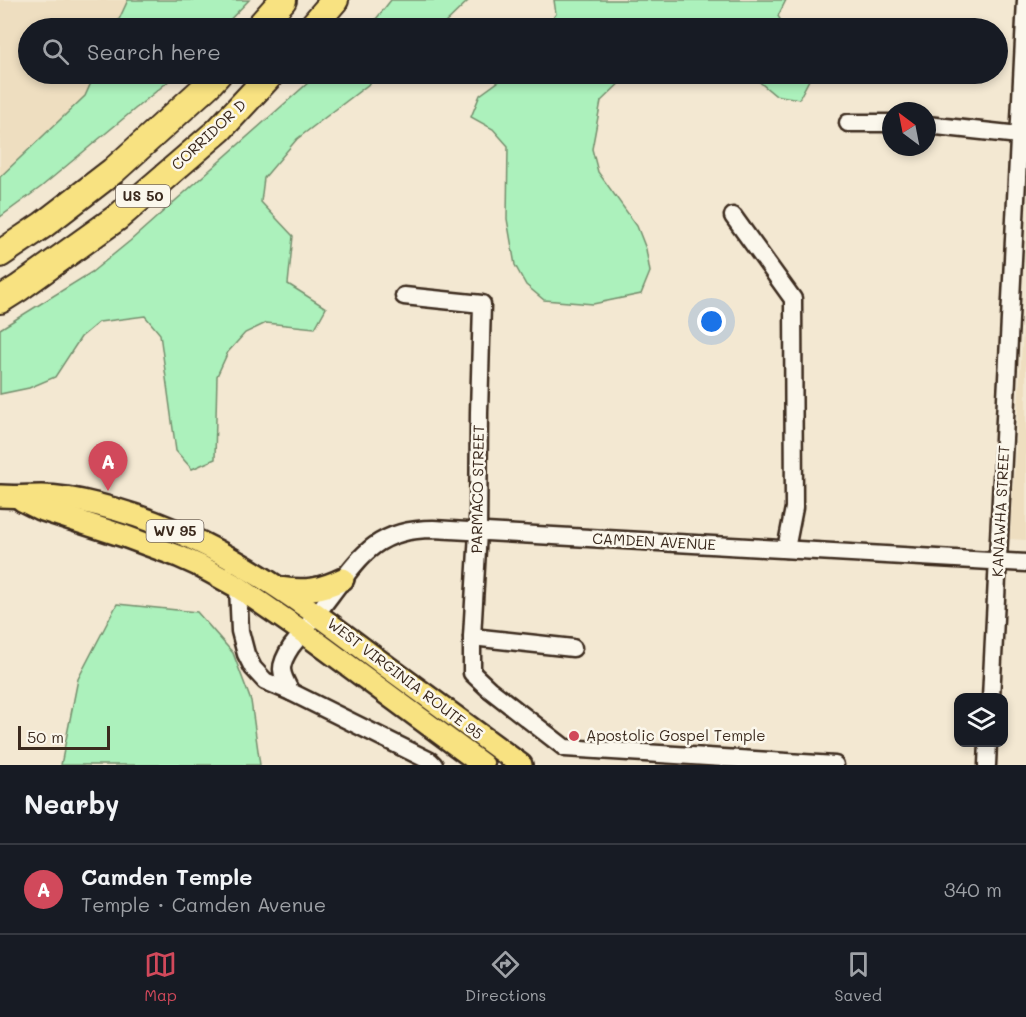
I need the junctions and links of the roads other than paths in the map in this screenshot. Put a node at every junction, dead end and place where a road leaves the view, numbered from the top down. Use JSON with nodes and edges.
{"nodes":[{"id":1,"x":283,"y":0,"type":"edge"},
{"id":2,"x":335,"y":0,"type":"edge"},
{"id":3,"x":1026,"y":0,"type":"edge"},
{"id":4,"x":267,"y":18,"type":"edge"},
{"id":5,"x":320,"y":18,"type":"edge"},
{"id":6,"x":209,"y":84,"type":"edge"},
{"id":7,"x":262,"y":84,"type":"edge"},
{"id":8,"x":848,"y":123,"type":"dead end"},
{"id":9,"x":882,"y":123,"type":"edge"},
{"id":10,"x":936,"y":126,"type":"edge"},
{"id":11,"x":1019,"y":135,"type":"junction"},
{"id":12,"x":734,"y":216,"type":"dead end"},
{"id":13,"x":0,"y":254,"type":"edge"},
{"id":14,"x":404,"y":296,"type":"dead end"},
{"id":15,"x":0,"y":300,"type":"edge"},
{"id":16,"x":8,"y":497,"type":"edge"},
{"id":17,"x":478,"y":532,"type":"junction"},
{"id":18,"x":786,"y":549,"type":"junction"},
{"id":19,"x":999,"y":562,"type":"junction"},
{"id":20,"x":1026,"y":563,"type":"edge"},
{"id":21,"x":343,"y":579,"type":"junction"},
{"id":22,"x":238,"y":587,"type":"junction"},
{"id":23,"x":279,"y":587,"type":"junction"},
{"id":24,"x":317,"y":614,"type":"junction"},
{"id":25,"x":303,"y":632,"type":"junction"},
{"id":26,"x":472,"y":637,"type":"junction"},
{"id":27,"x":573,"y":648,"type":"dead end"},
{"id":28,"x":291,"y":692,"type":"junction"},
{"id":29,"x":991,"y":693,"type":"edge"},
{"id":30,"x":988,"y":747,"type":"edge"},
{"id":31,"x":434,"y":765,"type":"edge"},
{"id":32,"x":483,"y":765,"type":"edge"},
{"id":33,"x":521,"y":765,"type":"edge"},
{"id":34,"x":835,"y":765,"type":"edge"},
{"id":35,"x":987,"y":765,"type":"edge"}],
"edges":[{"from":1,"to":4,"type":"highway"},
{"from":2,"to":5,"type":"highway"},
{"from":3,"to":11,"type":"street","name":"KANAWHA STREET"},
{"from":6,"to":13,"type":"highway","number":"US 50"},
{"from":7,"to":15,"type":"highway","name":"CORRIDOR D","number":"US 50"},
{"from":8,"to":9,"type":"street"},
{"from":10,"to":11,"type":"street"},
{"from":11,"to":19,"type":"street","name":"KANAWHA STREET"},
{"from":12,"to":18,"type":"street"},
{"from":14,"to":17,"type":"street","name":"PARMACO STREET"},
{"from":16,"to":22,"type":"main road","number":"WV 95"},
{"from":16,"to":23,"type":"main road","number":"WV 95"},
{"from":17,"to":18,"type":"street","name":"CAMDEN AVENUE"},
{"from":17,"to":21,"type":"street","name":"CAMDEN AVENUE"},
{"from":17,"to":26,"type":"street","name":"PARMACO STREET"},
{"from":18,"to":19,"type":"street","name":"CAMDEN AVENUE"},
{"from":19,"to":20,"type":"street","name":"CAMDEN AVENUE"},
{"from":19,"to":29,"type":"street","name":"KANAWHA STREET"},
{"from":21,"to":23,"type":"main road"},
{"from":21,"to":24,"type":"street","name":"CAMDEN AVENUE"},
{"from":22,"to":25,"type":"main road","number":"WV 95"},
{"from":22,"to":28,"type":"street"},
{"from":23,"to":24,"type":"main road","number":"WV 95"},
{"from":24,"to":25,"type":"street","name":"CAMDEN AVENUE"},
{"from":24,"to":33,"type":"main road","name":"WEST VIRGINIA ROUTE 95","number":"WV 95"},
{"from":25,"to":28,"type":"street","name":"CAMDEN AVENUE"},
{"from":25,"to":32,"type":"main road","name":"WEST VIRGINIA ROUTE 95","number":"WV 95"},
{"from":26,"to":27,"type":"street"},
{"from":26,"to":34,"type":"street","name":"PARMACO STREET"},
{"from":28,"to":31,"type":"street"},
{"from":30,"to":35,"type":"street"}]}
